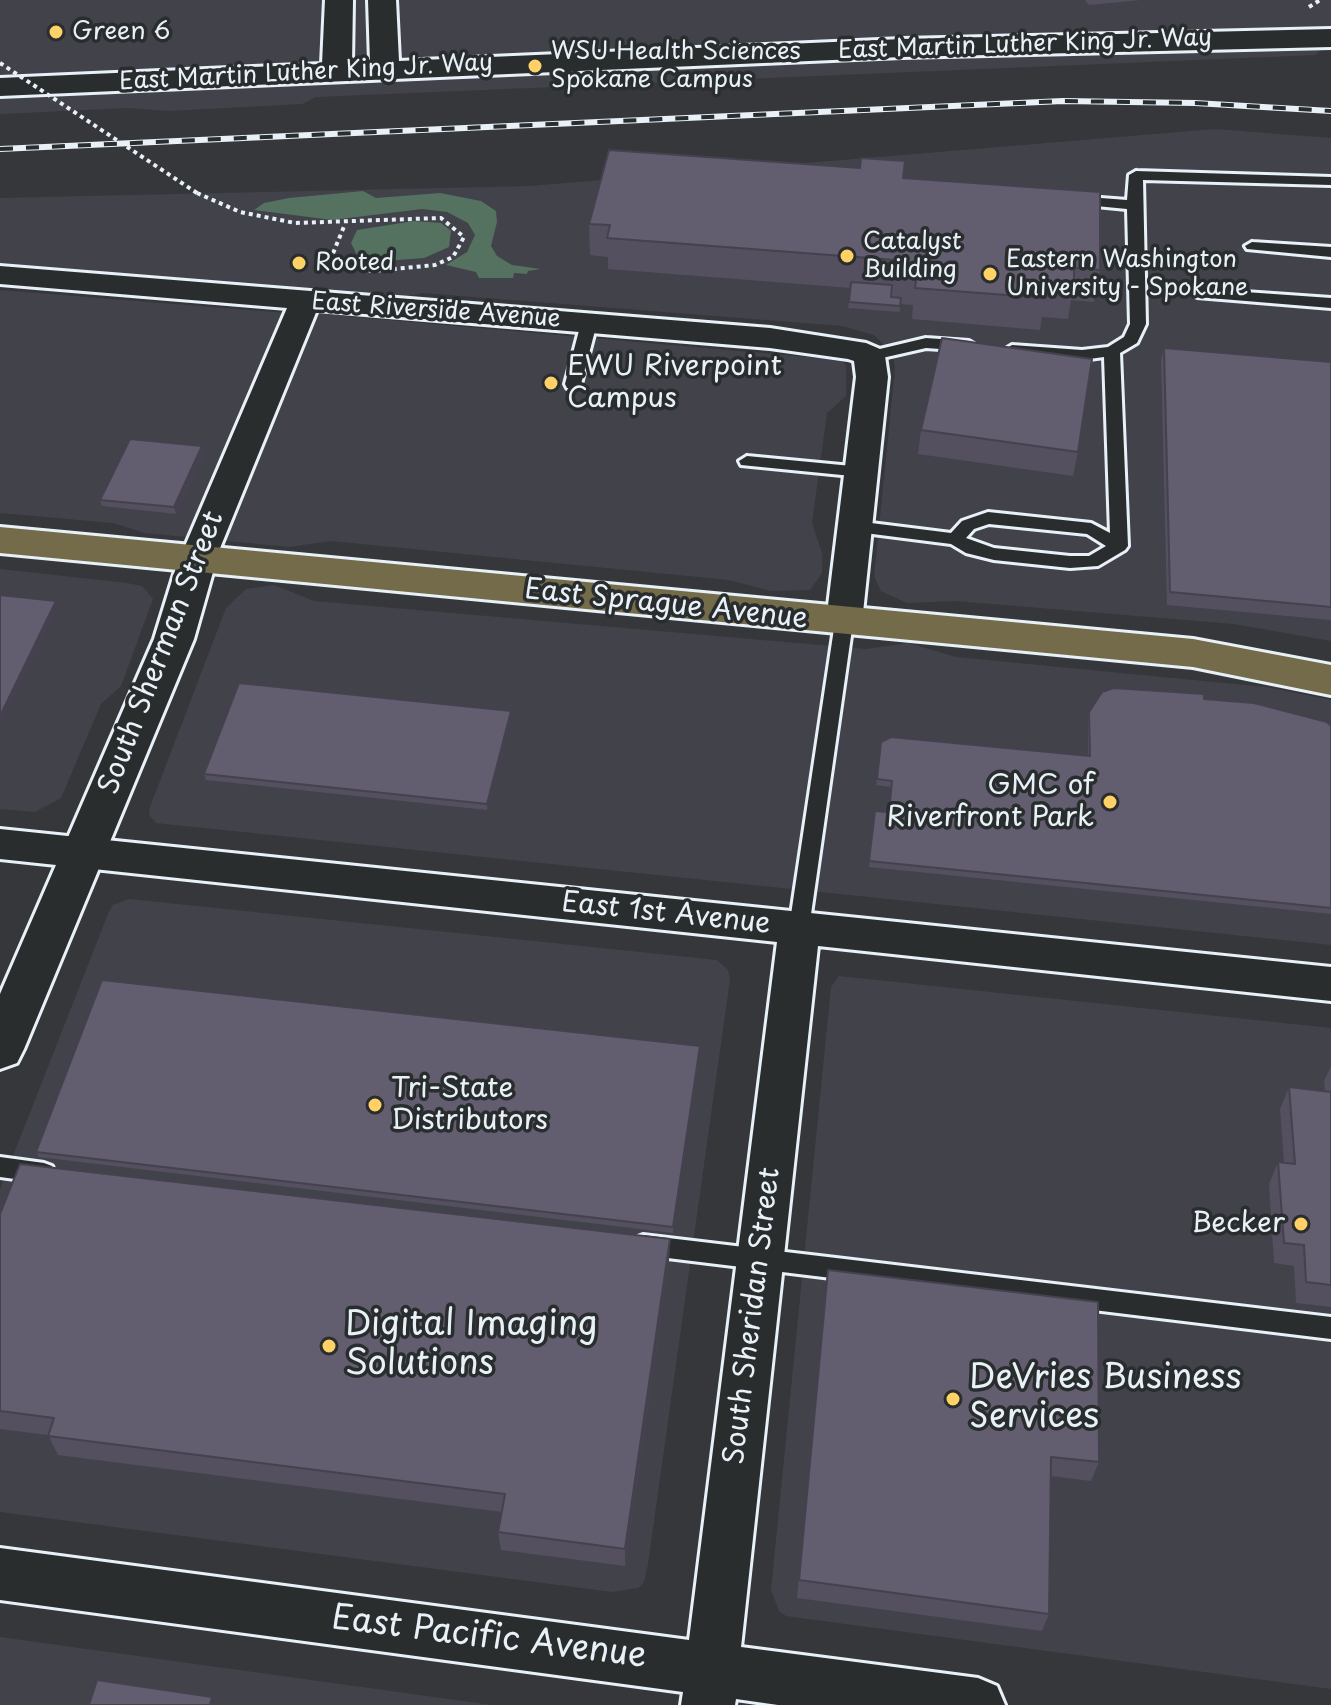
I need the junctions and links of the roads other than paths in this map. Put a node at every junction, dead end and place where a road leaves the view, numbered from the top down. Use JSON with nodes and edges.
{"nodes":[{"id":1,"x":339,"y":0,"type":"edge"},
{"id":2,"x":382,"y":0,"type":"edge"},
{"id":3,"x":1320,"y":15,"type":"edge"},
{"id":4,"x":1331,"y":38,"type":"edge"},
{"id":5,"x":384,"y":59,"type":"junction"},
{"id":6,"x":337,"y":60,"type":"junction"},
{"id":7,"x":0,"y":65,"type":"edge"},
{"id":8,"x":0,"y":87,"type":"edge"},
{"id":9,"x":1331,"y":181,"type":"edge"},
{"id":10,"x":1060,"y":199,"type":"edge"},
{"id":11,"x":1134,"y":205,"type":"junction"},
{"id":12,"x":1252,"y":246,"type":"dead end"},
{"id":13,"x":1331,"y":252,"type":"edge"},
{"id":14,"x":0,"y":275,"type":"edge"},
{"id":15,"x":1202,"y":294,"type":"dead end"},
{"id":16,"x":305,"y":301,"type":"junction"},
{"id":17,"x":1331,"y":303,"type":"edge"},
{"id":18,"x":589,"y":323,"type":"junction"},
{"id":19,"x":1112,"y":351,"type":"junction"},
{"id":20,"x":869,"y":356,"type":"junction"},
{"id":21,"x":573,"y":384,"type":"dead end"},
{"id":22,"x":747,"y":461,"type":"dead end"},
{"id":23,"x":862,"y":472,"type":"junction"},
{"id":24,"x":855,"y":527,"type":"junction"},
{"id":25,"x":955,"y":539,"type":"junction"},
{"id":26,"x":0,"y":540,"type":"edge"},
{"id":27,"x":1119,"y":546,"type":"junction"},
{"id":28,"x":198,"y":558,"type":"junction"},
{"id":29,"x":844,"y":622,"type":"junction"},
{"id":30,"x":1331,"y":680,"type":"edge"},
{"id":31,"x":0,"y":844,"type":"edge"},
{"id":32,"x":82,"y":852,"type":"junction"},
{"id":33,"x":799,"y":928,"type":"junction"},
{"id":34,"x":1331,"y":984,"type":"edge"},
{"id":35,"x":0,"y":1049,"type":"edge"},
{"id":36,"x":0,"y":1167,"type":"edge"},
{"id":37,"x":66,"y":1175,"type":"edge"},
{"id":38,"x":618,"y":1242,"type":"edge"},
{"id":39,"x":760,"y":1259,"type":"junction"},
{"id":40,"x":1331,"y":1328,"type":"edge"},
{"id":41,"x":0,"y":1574,"type":"edge"},
{"id":42,"x":710,"y":1686,"type":"edge"},
{"id":43,"x":978,"y":1705,"type":"edge"}],
"edges":[{"from":1,"to":6,"type":"street"},
{"from":2,"to":5,"type":"street"},
{"from":3,"to":5,"type":"street","name":"East Martin Luther King Jr. Way"},
{"from":4,"to":5,"type":"street","name":"East Martin Luther King Jr. Way"},
{"from":5,"to":6,"type":"street","name":"East Martin Luther King Jr. Way"},
{"from":6,"to":7,"type":"street","name":"East Martin Luther King Jr. Way"},
{"from":6,"to":8,"type":"street","name":"East Martin Luther King Jr. Way"},
{"from":9,"to":11,"type":"lane"},
{"from":10,"to":11,"type":"lane"},
{"from":11,"to":19,"type":"lane"},
{"from":12,"to":13,"type":"lane"},
{"from":14,"to":16,"type":"street","name":"East Riverside Avenue"},
{"from":15,"to":17,"type":"lane"},
{"from":16,"to":18,"type":"street","name":"East Riverside Avenue"},
{"from":16,"to":28,"type":"street","name":"South Sherman Street"},
{"from":18,"to":20,"type":"street","name":"East Riverside Avenue"},
{"from":18,"to":21,"type":"lane"},
{"from":19,"to":20,"type":"lane"},
{"from":19,"to":27,"type":"lane"},
{"from":20,"to":23,"type":"street"},
{"from":22,"to":23,"type":"lane"},
{"from":23,"to":24,"type":"street"},
{"from":24,"to":25,"type":"lane"},
{"from":24,"to":29,"type":"street"},
{"from":25,"to":27,"type":"lane"},
{"from":25,"to":27,"type":"lane"},
{"from":26,"to":28,"type":"main road","name":"East Sprague Avenue"},
{"from":28,"to":29,"type":"main road","name":"East Sprague Avenue"},
{"from":28,"to":32,"type":"street","name":"South Sherman Street"},
{"from":29,"to":30,"type":"main road","name":"East Sprague Avenue"},
{"from":29,"to":33,"type":"lane"},
{"from":31,"to":32,"type":"street","name":"East 1st Avenue"},
{"from":32,"to":33,"type":"street","name":"East 1st Avenue"},
{"from":32,"to":35,"type":"street","name":"South Sherman Street"},
{"from":33,"to":34,"type":"street","name":"East 1st Avenue"},
{"from":33,"to":39,"type":"street","name":"South Sheridan Street"},
{"from":36,"to":37,"type":"lane"},
{"from":38,"to":39,"type":"lane"},
{"from":39,"to":40,"type":"lane"},
{"from":39,"to":42,"type":"street","name":"South Sheridan Street"},
{"from":41,"to":42,"type":"street","name":"East Pacific Avenue"},
{"from":42,"to":43,"type":"street","name":"East Pacific Avenue"}]}
